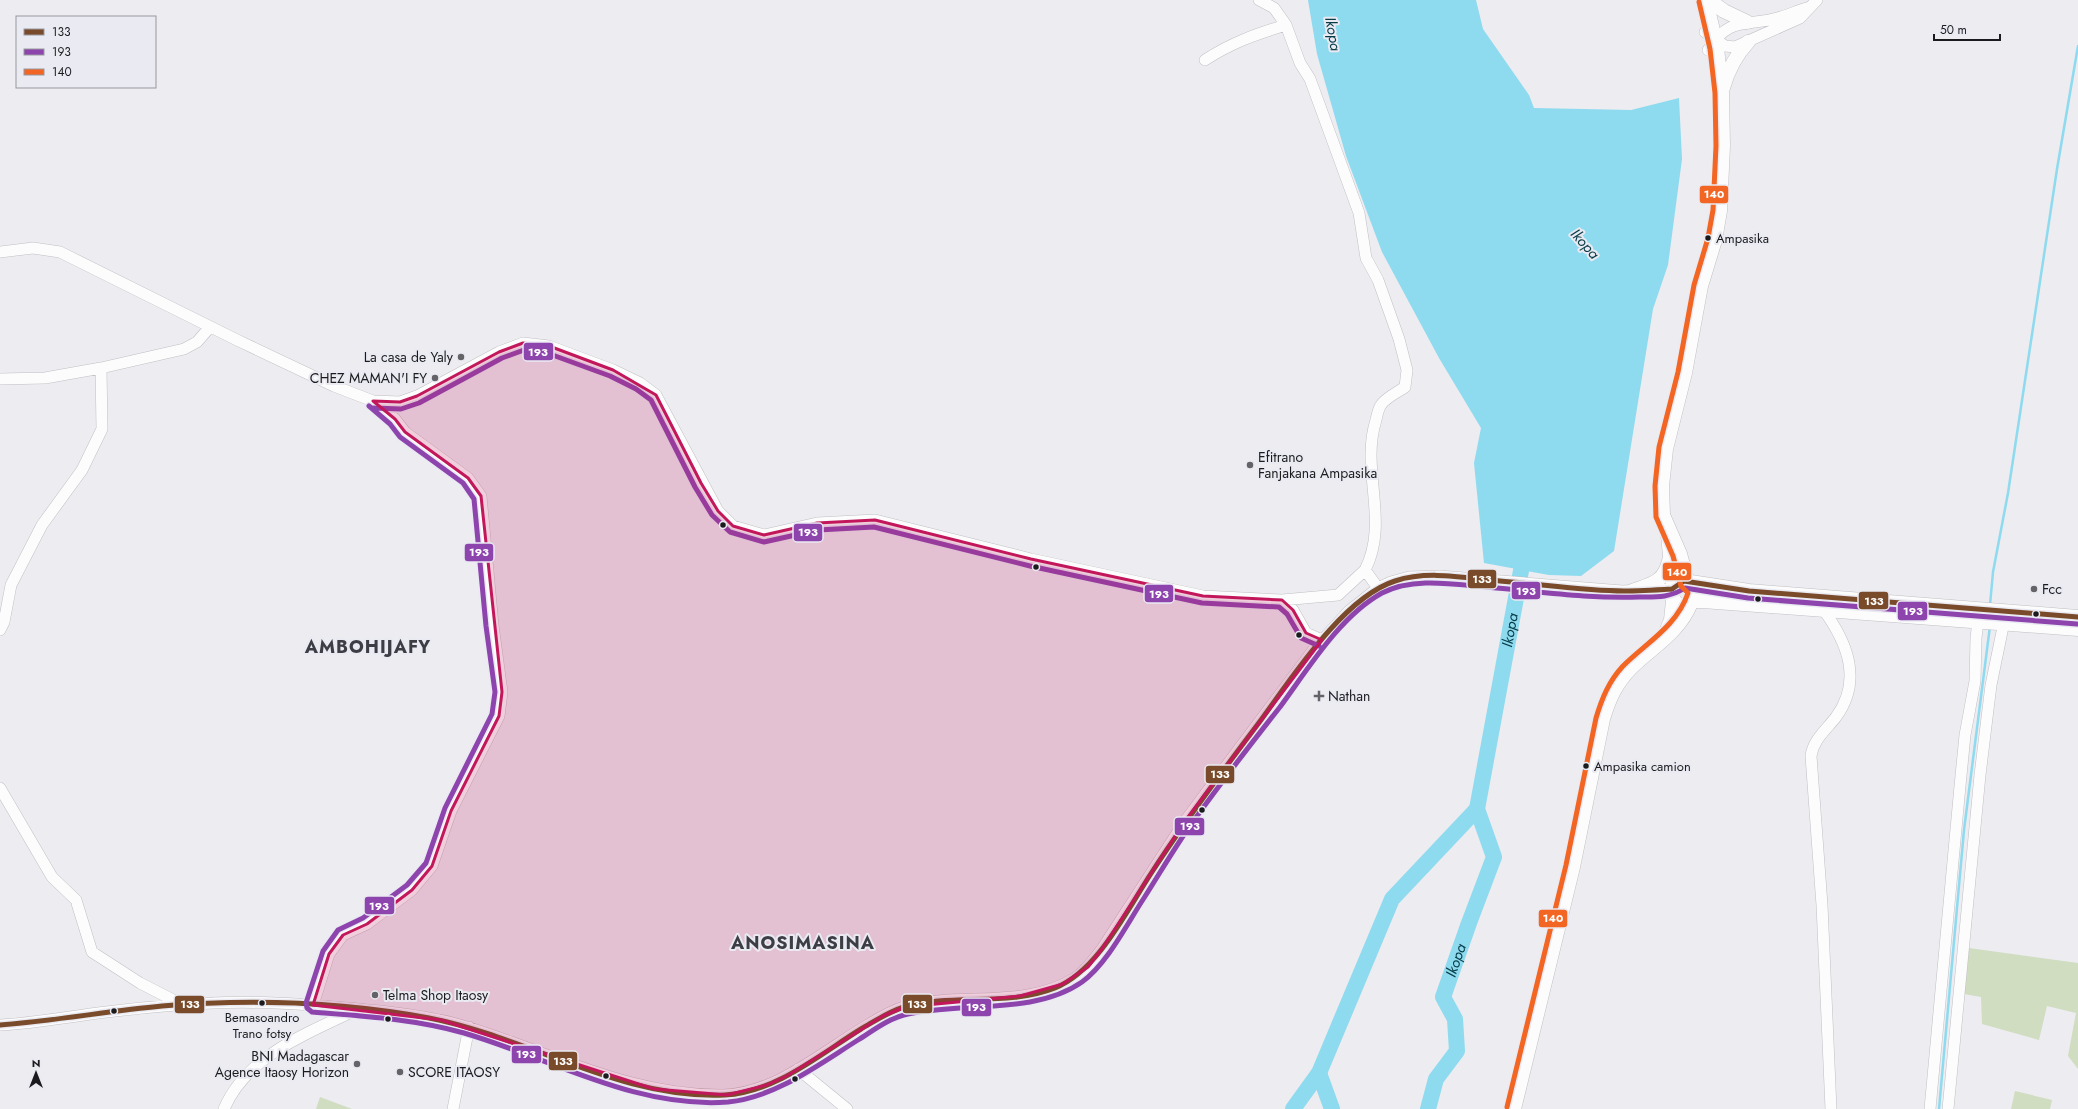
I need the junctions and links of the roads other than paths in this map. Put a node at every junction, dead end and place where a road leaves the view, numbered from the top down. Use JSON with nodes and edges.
{"nodes":[{"id":1,"x":1259,"y":0,"type":"edge"},
{"id":2,"x":1696,"y":0,"type":"edge"},
{"id":3,"x":1706,"y":0,"type":"edge"},
{"id":4,"x":1709,"y":0,"type":"edge"},
{"id":5,"x":1814,"y":4,"type":"edge"},
{"id":6,"x":1747,"y":22,"type":"junction"},
{"id":7,"x":1286,"y":25,"type":"junction"},
{"id":8,"x":1709,"y":40,"type":"junction"},
{"id":9,"x":1748,"y":42,"type":"junction"},
{"id":10,"x":1205,"y":60,"type":"dead end"},
{"id":11,"x":1722,"y":93,"type":"junction"},
{"id":12,"x":1722,"y":176,"type":"junction"},
{"id":13,"x":0,"y":252,"type":"edge"},
{"id":14,"x":210,"y":327,"type":"junction"},
{"id":15,"x":101,"y":368,"type":"junction"},
{"id":16,"x":0,"y":379,"type":"edge"},
{"id":17,"x":373,"y":401,"type":"junction"},
{"id":18,"x":1675,"y":558,"type":"junction"},
{"id":19,"x":1365,"y":570,"type":"junction"},
{"id":20,"x":1688,"y":582,"type":"junction"},
{"id":21,"x":1378,"y":588,"type":"junction"},
{"id":22,"x":1724,"y":588,"type":"junction"},
{"id":23,"x":1627,"y":591,"type":"junction"},
{"id":24,"x":1673,"y":593,"type":"junction"},
{"id":25,"x":1282,"y":600,"type":"junction"},
{"id":26,"x":1692,"y":602,"type":"junction"},
{"id":27,"x":1823,"y":609,"type":"junction"},
{"id":28,"x":1978,"y":615,"type":"junction"},
{"id":29,"x":2003,"y":616,"type":"junction"},
{"id":30,"x":2078,"y":616,"type":"edge"},
{"id":31,"x":2078,"y":629,"type":"edge"},
{"id":32,"x":0,"y":630,"type":"edge"},
{"id":33,"x":1322,"y":640,"type":"junction"},
{"id":34,"x":1663,"y":640,"type":"junction"},
{"id":35,"x":0,"y":788,"type":"edge"},
{"id":36,"x":184,"y":1005,"type":"junction"},
{"id":37,"x":313,"y":1005,"type":"junction"},
{"id":38,"x":358,"y":1009,"type":"junction"},
{"id":39,"x":0,"y":1026,"type":"edge"},
{"id":40,"x":469,"y":1027,"type":"junction"},
{"id":41,"x":798,"y":1069,"type":"junction"},
{"id":42,"x":224,"y":1109,"type":"edge"},
{"id":43,"x":453,"y":1109,"type":"edge"},
{"id":44,"x":847,"y":1109,"type":"edge"},
{"id":45,"x":1514,"y":1109,"type":"edge"},
{"id":46,"x":1831,"y":1109,"type":"edge"},
{"id":47,"x":1930,"y":1109,"type":"edge"},
{"id":48,"x":1948,"y":1109,"type":"edge"}],
"edges":[{"from":1,"to":7,"type":"street"},
{"from":2,"to":8,"type":"main road"},
{"from":3,"to":8,"type":"main road"},
{"from":4,"to":6,"type":"main road"},
{"from":5,"to":6,"type":"street"},
{"from":5,"to":9,"type":"street"},
{"from":6,"to":8,"type":"street"},
{"from":7,"to":10,"type":"street"},
{"from":7,"to":19,"type":"street"},
{"from":8,"to":9,"type":"street"},
{"from":8,"to":11,"type":"main road"},
{"from":8,"to":12,"type":"main road"},
{"from":9,"to":11,"type":"main road"},
{"from":11,"to":12,"type":"main road"},
{"from":12,"to":18,"type":"main road"},
{"from":13,"to":14,"type":"street"},
{"from":14,"to":15,"type":"street"},
{"from":14,"to":17,"type":"street"},
{"from":15,"to":16,"type":"street"},
{"from":15,"to":32,"type":"street"},
{"from":17,"to":25,"type":"street"},
{"from":17,"to":37,"type":"street"},
{"from":18,"to":20,"type":"main road"},
{"from":18,"to":22,"type":"main road"},
{"from":18,"to":23,"type":"main road"},
{"from":18,"to":24,"type":"main road"},
{"from":19,"to":21,"type":"street"},
{"from":19,"to":25,"type":"street"},
{"from":20,"to":22,"type":"main road"},
{"from":20,"to":24,"type":"main road"},
{"from":20,"to":26,"type":"main road"},
{"from":21,"to":23,"type":"street"},
{"from":21,"to":33,"type":"street"},
{"from":22,"to":28,"type":"main road"},
{"from":23,"to":24,"type":"street"},
{"from":24,"to":26,"type":"main road"},
{"from":24,"to":34,"type":"main road"},
{"from":25,"to":33,"type":"street"},
{"from":26,"to":27,"type":"main road"},
{"from":26,"to":34,"type":"main road"},
{"from":27,"to":28,"type":"main road"},
{"from":27,"to":46,"type":"street"},
{"from":28,"to":29,"type":"main road"},
{"from":28,"to":47,"type":"street"},
{"from":29,"to":30,"type":"main road"},
{"from":29,"to":31,"type":"main road"},
{"from":29,"to":48,"type":"street"},
{"from":33,"to":41,"type":"street"},
{"from":34,"to":45,"type":"main road"},
{"from":35,"to":36,"type":"street"},
{"from":36,"to":37,"type":"street"},
{"from":36,"to":39,"type":"street"},
{"from":37,"to":38,"type":"street"},
{"from":38,"to":40,"type":"street"},
{"from":38,"to":42,"type":"street"},
{"from":40,"to":41,"type":"street"},
{"from":40,"to":43,"type":"street"},
{"from":41,"to":44,"type":"street"}]}
